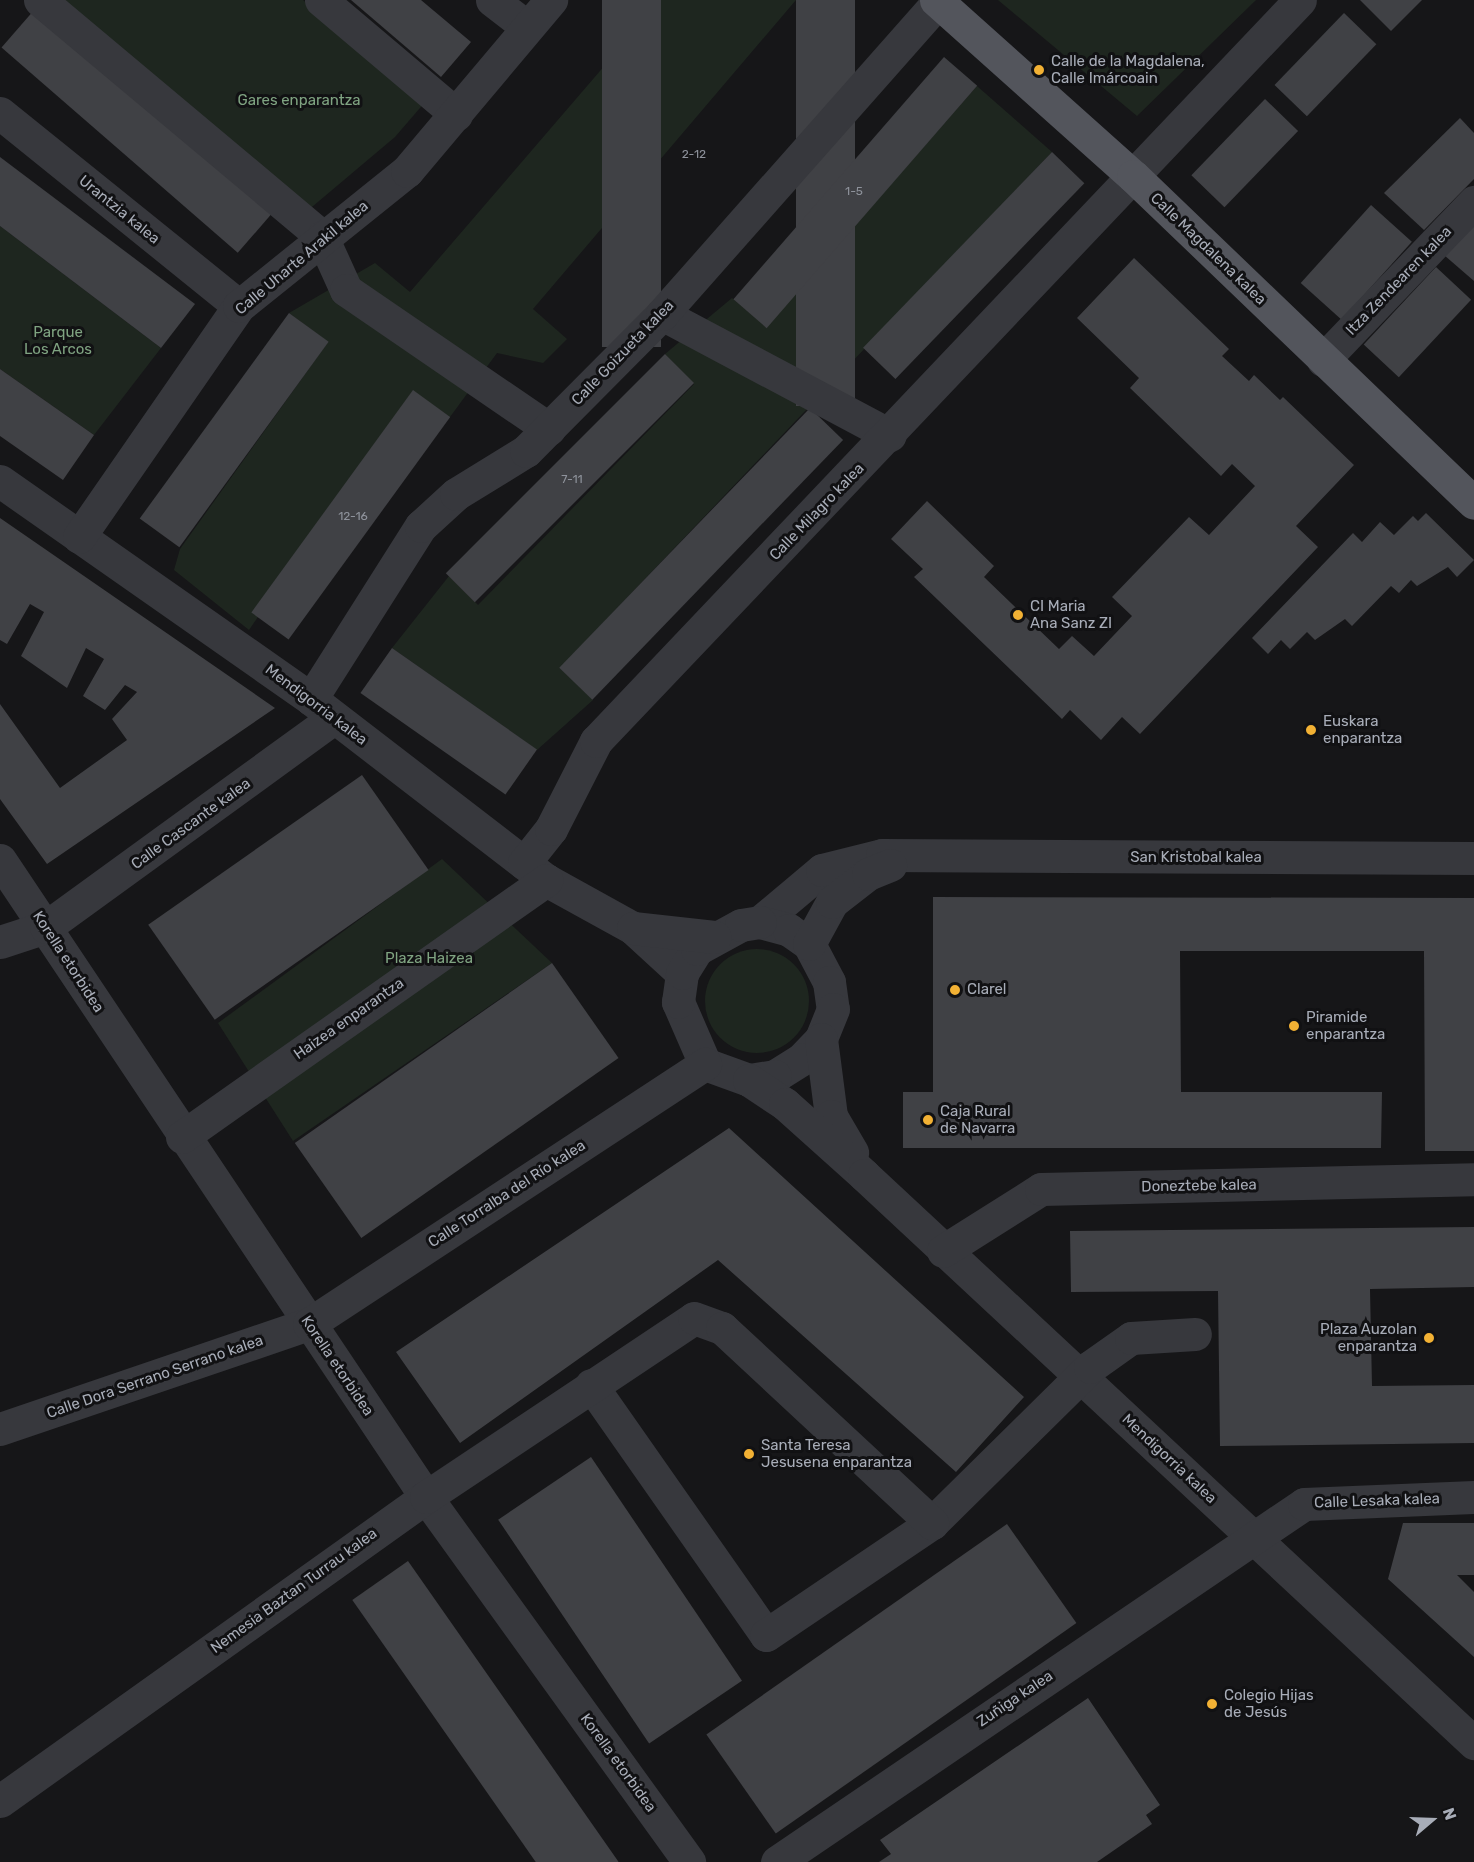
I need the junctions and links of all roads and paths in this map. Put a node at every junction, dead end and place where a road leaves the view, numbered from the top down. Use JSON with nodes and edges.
{"nodes":[{"id":1,"x":40,"y":0,"type":"edge"},
{"id":2,"x":321,"y":0,"type":"edge"},
{"id":3,"x":492,"y":0,"type":"edge"},
{"id":4,"x":550,"y":0,"type":"edge"},
{"id":5,"x":1300,"y":0,"type":"edge"},
{"id":6,"x":937,"y":1,"type":"edge"},
{"id":7,"x":526,"y":27,"type":"junction"},
{"id":8,"x":0,"y":113,"type":"edge"},
{"id":9,"x":456,"y":114,"type":"junction"},
{"id":10,"x":1133,"y":176,"type":"junction"},
{"id":11,"x":1474,"y":202,"type":"edge"},
{"id":12,"x":322,"y":237,"type":"junction"},
{"id":13,"x":239,"y":306,"type":"junction"},
{"id":14,"x":662,"y":314,"type":"junction"},
{"id":15,"x":1323,"y":360,"type":"junction"},
{"id":16,"x":549,"y":429,"type":"junction"},
{"id":17,"x":890,"y":435,"type":"junction"},
{"id":18,"x":0,"y":481,"type":"edge"},
{"id":19,"x":1474,"y":503,"type":"edge"},
{"id":20,"x":79,"y":537,"type":"junction"},
{"id":21,"x":323,"y":709,"type":"junction"},
{"id":22,"x":918,"y":858,"type":"junction"},
{"id":23,"x":1474,"y":858,"type":"edge"},
{"id":24,"x":0,"y":860,"type":"edge"},
{"id":25,"x":535,"y":872,"type":"junction"},
{"id":26,"x":760,"y":922,"type":"junction"},
{"id":27,"x":46,"y":927,"type":"junction"},
{"id":28,"x":633,"y":928,"type":"junction"},
{"id":29,"x":715,"y":937,"type":"junction"},
{"id":30,"x":0,"y":942,"type":"edge"},
{"id":31,"x":808,"y":944,"type":"junction"},
{"id":32,"x":682,"y":973,"type":"junction"},
{"id":33,"x":821,"y":1040,"type":"junction"},
{"id":34,"x":705,"y":1064,"type":"junction"},
{"id":35,"x":749,"y":1080,"type":"junction"},
{"id":36,"x":182,"y":1137,"type":"junction"},
{"id":37,"x":864,"y":1175,"type":"junction"},
{"id":38,"x":1474,"y":1179,"type":"edge"},
{"id":39,"x":943,"y":1251,"type":"junction"},
{"id":40,"x":309,"y":1324,"type":"junction"},
{"id":41,"x":1195,"y":1335,"type":"dead end"},
{"id":42,"x":1080,"y":1377,"type":"junction"},
{"id":43,"x":591,"y":1385,"type":"junction"},
{"id":44,"x":0,"y":1429,"type":"edge"},
{"id":45,"x":426,"y":1497,"type":"junction"},
{"id":46,"x":1474,"y":1497,"type":"edge"},
{"id":47,"x":932,"y":1523,"type":"junction"},
{"id":48,"x":1252,"y":1535,"type":"junction"},
{"id":49,"x":1474,"y":1743,"type":"edge"},
{"id":50,"x":0,"y":1801,"type":"edge"},
{"id":51,"x":689,"y":1862,"type":"edge"},
{"id":52,"x":777,"y":1862,"type":"edge"}],
"edges":[{"from":1,"to":12,"type":"street"},
{"from":2,"to":9,"type":"street"},
{"from":3,"to":7,"type":"street"},
{"from":4,"to":7,"type":"street","name":"Calle Uharte Arakil kalea"},
{"from":5,"to":10,"type":"street","name":"Calle Milagro kalea"},
{"from":6,"to":10,"type":"main road","name":"Calle Magdalena kalea"},
{"from":6,"to":14,"type":"street","name":"Calle Goizueta kalea"},
{"from":7,"to":9,"type":"street","name":"Calle Uharte Arakil kalea"},
{"from":8,"to":13,"type":"street","name":"Urantzia kalea"},
{"from":9,"to":12,"type":"street","name":"Calle Uharte Arakil kalea"},
{"from":10,"to":15,"type":"main road","name":"Calle Magdalena kalea"},
{"from":10,"to":17,"type":"street","name":"Calle Milagro kalea"},
{"from":11,"to":15,"type":"street","name":"Itza Zendearen kalea"},
{"from":12,"to":13,"type":"street","name":"Calle Uharte Arakil kalea"},
{"from":12,"to":16,"type":"street"},
{"from":13,"to":20,"type":"street","name":"Calle Uharte Arakil kalea"},
{"from":14,"to":16,"type":"street","name":"Calle Goizueta kalea"},
{"from":14,"to":17,"type":"street"},
{"from":15,"to":19,"type":"main road","name":"Calle Magdalena kalea"},
{"from":16,"to":21,"type":"street","name":"Calle Goizueta kalea"},
{"from":17,"to":25,"type":"street","name":"Calle Milagro kalea"},
{"from":18,"to":20,"type":"street","name":"Mendigorria kalea"},
{"from":20,"to":21,"type":"street","name":"Mendigorria kalea"},
{"from":21,"to":25,"type":"street","name":"Mendigorria kalea"},
{"from":21,"to":27,"type":"street","name":"Calle Cascante kalea"},
{"from":22,"to":23,"type":"street","name":"San Kristobal kalea"},
{"from":22,"to":26,"type":"street","name":"San Kristobal kalea"},
{"from":22,"to":31,"type":"street","name":"San Kristobal kalea"},
{"from":24,"to":27,"type":"street","name":"Korella etorbidea"},
{"from":25,"to":28,"type":"street","name":"Mendigorria kalea"},
{"from":25,"to":36,"type":"street","name":"Haizea enparantza"},
{"from":26,"to":29,"type":"street"},
{"from":26,"to":31,"type":"street"},
{"from":27,"to":30,"type":"street","name":"Calle Cascante kalea"},
{"from":27,"to":36,"type":"street","name":"Korella etorbidea"},
{"from":28,"to":29,"type":"street","name":"Mendigorria kalea"},
{"from":28,"to":32,"type":"street","name":"Mendigorria kalea"},
{"from":29,"to":32,"type":"street"},
{"from":31,"to":33,"type":"street"},
{"from":32,"to":34,"type":"street"},
{"from":33,"to":35,"type":"street"},
{"from":33,"to":37,"type":"street","name":"Mendigorria kalea"},
{"from":34,"to":35,"type":"street"},
{"from":34,"to":40,"type":"street","name":"Calle Torralba del Río kalea"},
{"from":35,"to":37,"type":"street","name":"Mendigorria kalea"},
{"from":36,"to":40,"type":"street","name":"Korella etorbidea"},
{"from":37,"to":39,"type":"street","name":"Mendigorria kalea"},
{"from":38,"to":39,"type":"street","name":"Doneztebe kalea"},
{"from":39,"to":42,"type":"street","name":"Mendigorria kalea"},
{"from":40,"to":44,"type":"street","name":"Calle Dora Serrano Serrano kalea"},
{"from":40,"to":45,"type":"street","name":"Korella etorbidea"},
{"from":41,"to":42,"type":"street"},
{"from":42,"to":47,"type":"street"},
{"from":42,"to":48,"type":"street","name":"Mendigorria kalea"},
{"from":43,"to":45,"type":"street","name":"Nemesia Baztan Turrau kalea"},
{"from":43,"to":47,"type":"street"},
{"from":43,"to":47,"type":"street"},
{"from":45,"to":50,"type":"street","name":"Nemesia Baztan Turrau kalea"},
{"from":45,"to":51,"type":"street","name":"Korella etorbidea"},
{"from":46,"to":48,"type":"street","name":"Calle Lesaka kalea"},
{"from":48,"to":49,"type":"street","name":"Mendigorria kalea"},
{"from":48,"to":52,"type":"street","name":"Zuñiga kalea"}]}
